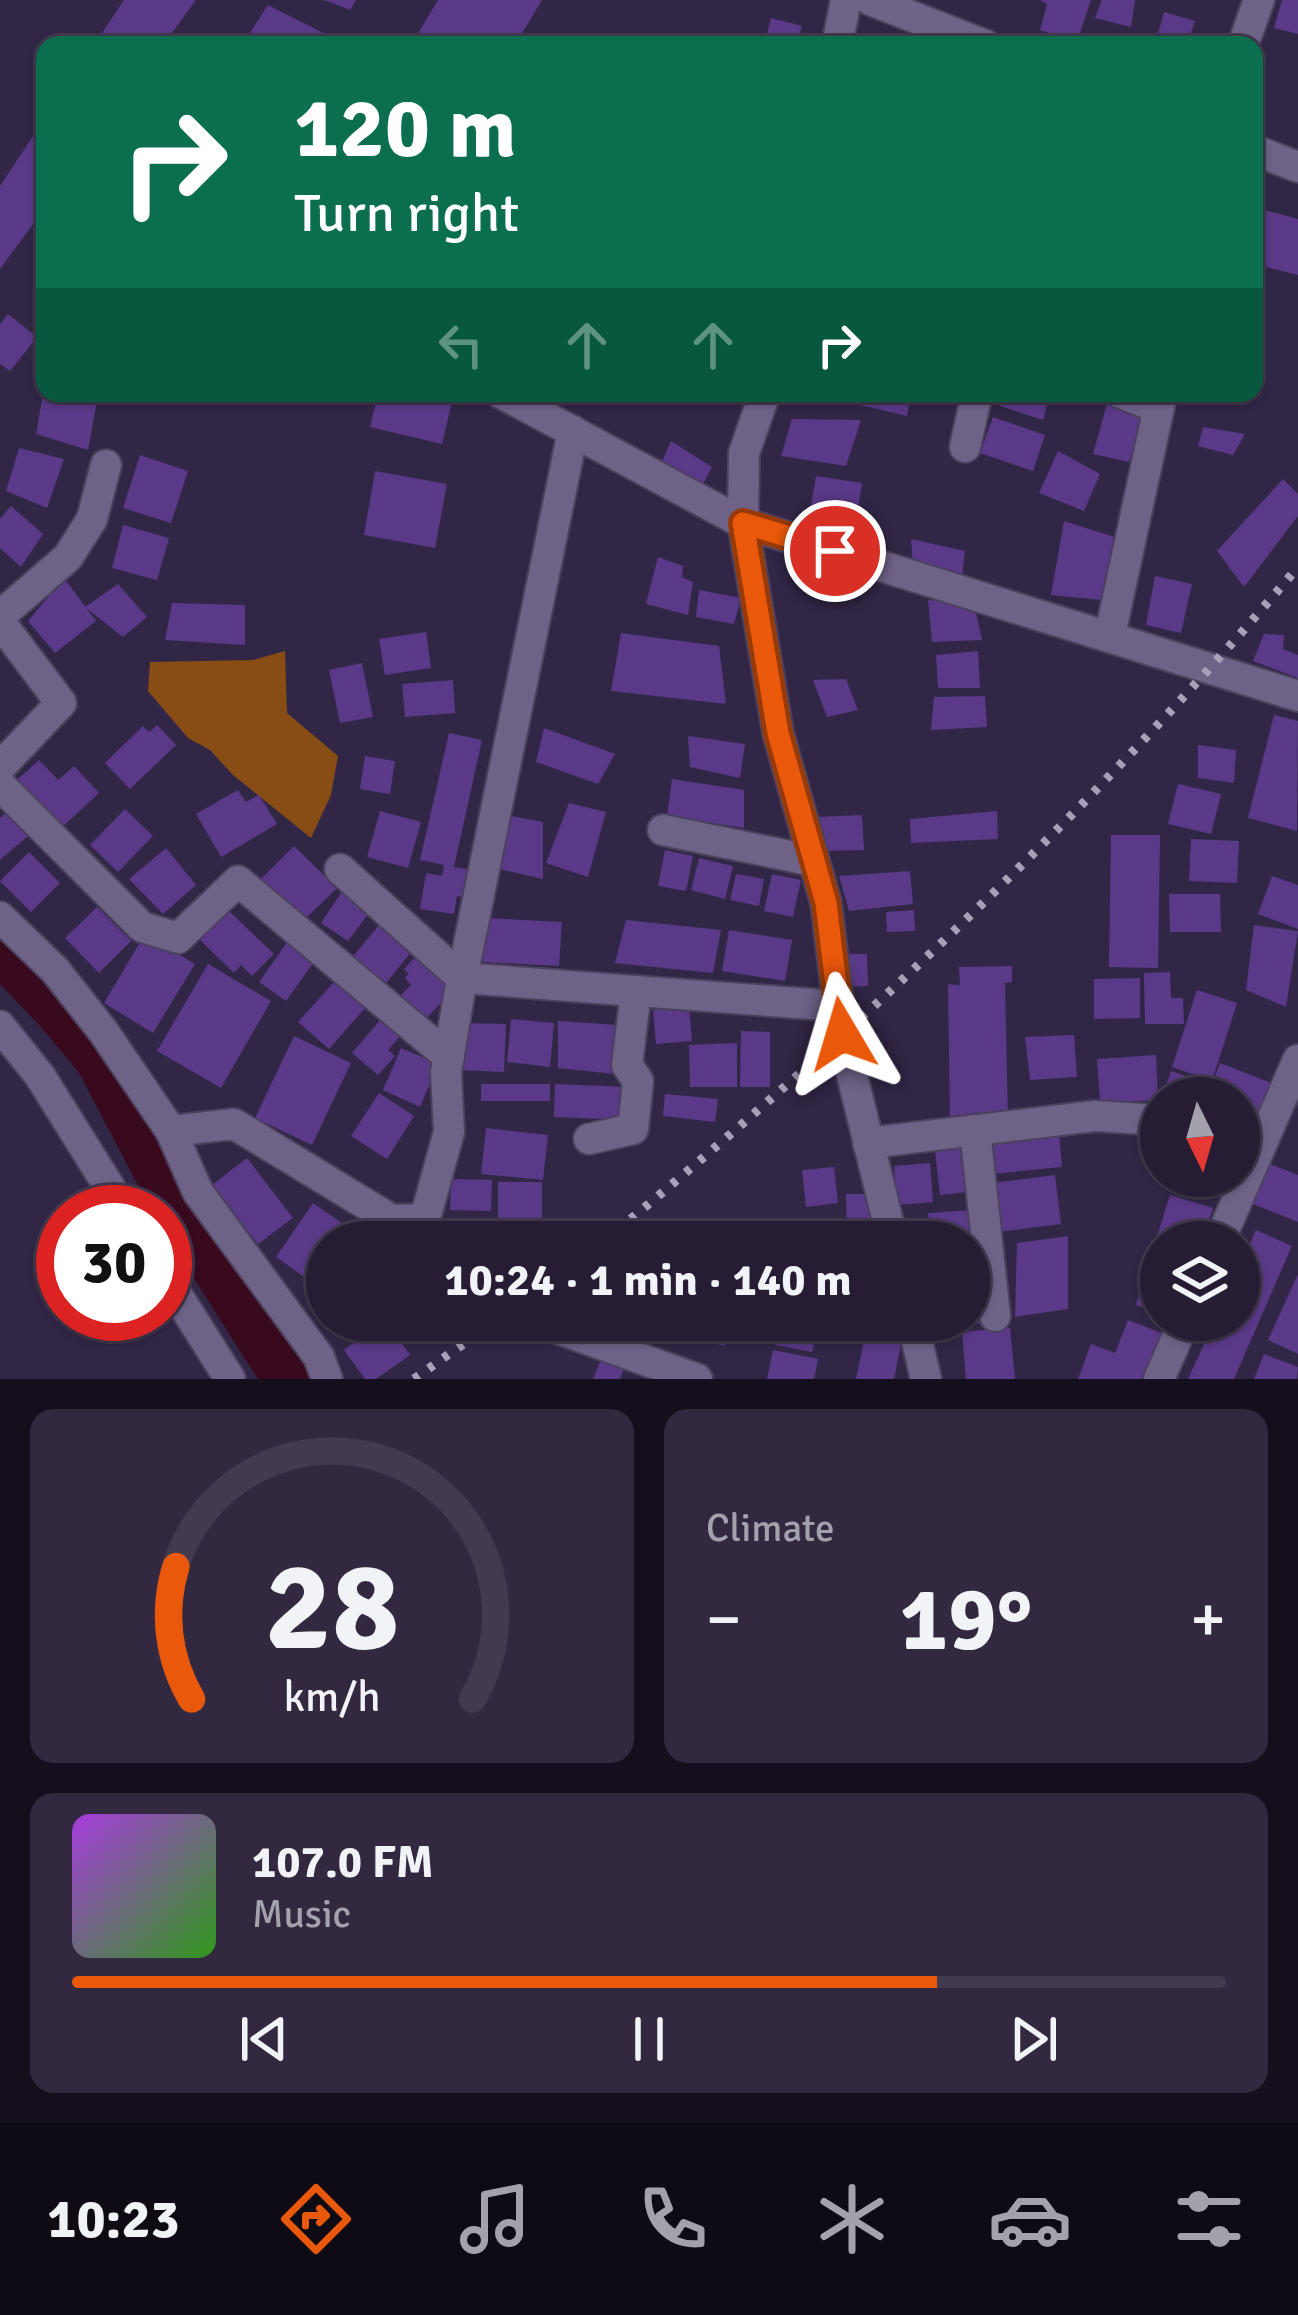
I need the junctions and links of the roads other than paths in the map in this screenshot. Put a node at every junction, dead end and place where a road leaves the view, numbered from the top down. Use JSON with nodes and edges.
{"nodes":[{"id":1,"x":846,"y":0,"type":"edge"},
{"id":2,"x":870,"y":0,"type":"edge"},
{"id":3,"x":1259,"y":0,"type":"edge"},
{"id":4,"x":840,"y":36,"type":"edge"},
{"id":5,"x":962,"y":36,"type":"edge"},
{"id":6,"x":1246,"y":36,"type":"edge"},
{"id":7,"x":1263,"y":153,"type":"edge"},
{"id":8,"x":1298,"y":167,"type":"edge"},
{"id":9,"x":518,"y":402,"type":"edge"},
{"id":10,"x":762,"y":402,"type":"edge"},
{"id":11,"x":975,"y":402,"type":"edge"},
{"id":12,"x":1160,"y":402,"type":"edge"},
{"id":13,"x":573,"y":431,"type":"junction"},
{"id":14,"x":965,"y":447,"type":"dead end"},
{"id":15,"x":106,"y":465,"type":"dead end"},
{"id":16,"x":743,"y":523,"type":"junction"},
{"id":17,"x":0,"y":619,"type":"edge"},
{"id":18,"x":1110,"y":635,"type":"junction"},
{"id":19,"x":1298,"y":696,"type":"edge"},
{"id":20,"x":0,"y":767,"type":"edge"},
{"id":21,"x":0,"y":785,"type":"edge"},
{"id":22,"x":663,"y":830,"type":"dead end"},
{"id":23,"x":814,"y":861,"type":"junction"},
{"id":24,"x":340,"y":869,"type":"dead end"},
{"id":25,"x":0,"y":917,"type":"edge"},
{"id":26,"x":462,"y":978,"type":"junction"},
{"id":27,"x":636,"y":991,"type":"junction"},
{"id":28,"x":838,"y":1006,"type":"junction"},
{"id":29,"x":0,"y":1026,"type":"edge"},
{"id":30,"x":449,"y":1058,"type":"junction"},
{"id":31,"x":1298,"y":1060,"type":"edge"},
{"id":32,"x":1140,"y":1119,"type":"edge"},
{"id":33,"x":1260,"y":1124,"type":"edge"},
{"id":34,"x":975,"y":1130,"type":"junction"},
{"id":35,"x":171,"y":1131,"type":"junction"},
{"id":36,"x":589,"y":1139,"type":"dead end"},
{"id":37,"x":868,"y":1143,"type":"junction"},
{"id":38,"x":108,"y":1185,"type":"edge"},
{"id":39,"x":395,"y":1221,"type":"edge"},
{"id":40,"x":427,"y":1221,"type":"edge"},
{"id":41,"x":887,"y":1221,"type":"edge"},
{"id":42,"x":994,"y":1316,"type":"dead end"},
{"id":43,"x":192,"y":1319,"type":"edge"},
{"id":44,"x":592,"y":1341,"type":"edge"},
{"id":45,"x":917,"y":1341,"type":"edge"},
{"id":46,"x":1176,"y":1341,"type":"edge"},
{"id":47,"x":230,"y":1379,"type":"edge"},
{"id":48,"x":327,"y":1379,"type":"edge"},
{"id":49,"x":697,"y":1379,"type":"edge"},
{"id":50,"x":926,"y":1379,"type":"edge"},
{"id":51,"x":1159,"y":1379,"type":"edge"}],
"edges":[{"from":1,"to":4,"type":"street"},
{"from":2,"to":5,"type":"street"},
{"from":3,"to":6,"type":"street"},
{"from":7,"to":8,"type":"street"},
{"from":9,"to":13,"type":"street"},
{"from":10,"to":16,"type":"street"},
{"from":11,"to":14,"type":"street"},
{"from":12,"to":18,"type":"street"},
{"from":13,"to":16,"type":"street"},
{"from":13,"to":26,"type":"street"},
{"from":15,"to":17,"type":"street"},
{"from":16,"to":18,"type":"street"},
{"from":16,"to":23,"type":"street"},
{"from":17,"to":20,"type":"street"},
{"from":18,"to":19,"type":"street"},
{"from":21,"to":30,"type":"street"},
{"from":22,"to":23,"type":"street"},
{"from":23,"to":28,"type":"street"},
{"from":24,"to":26,"type":"street"},
{"from":25,"to":35,"type":"street"},
{"from":26,"to":27,"type":"street"},
{"from":26,"to":30,"type":"street"},
{"from":27,"to":28,"type":"street"},
{"from":27,"to":36,"type":"street"},
{"from":28,"to":37,"type":"street"},
{"from":29,"to":38,"type":"street"},
{"from":30,"to":40,"type":"street"},
{"from":31,"to":33,"type":"street"},
{"from":32,"to":34,"type":"street"},
{"from":34,"to":37,"type":"street"},
{"from":34,"to":42,"type":"street"},
{"from":35,"to":39,"type":"street"},
{"from":35,"to":48,"type":"street"},
{"from":37,"to":41,"type":"street"},
{"from":43,"to":47,"type":"street"},
{"from":44,"to":49,"type":"street"},
{"from":45,"to":50,"type":"street"},
{"from":46,"to":51,"type":"street"}]}
